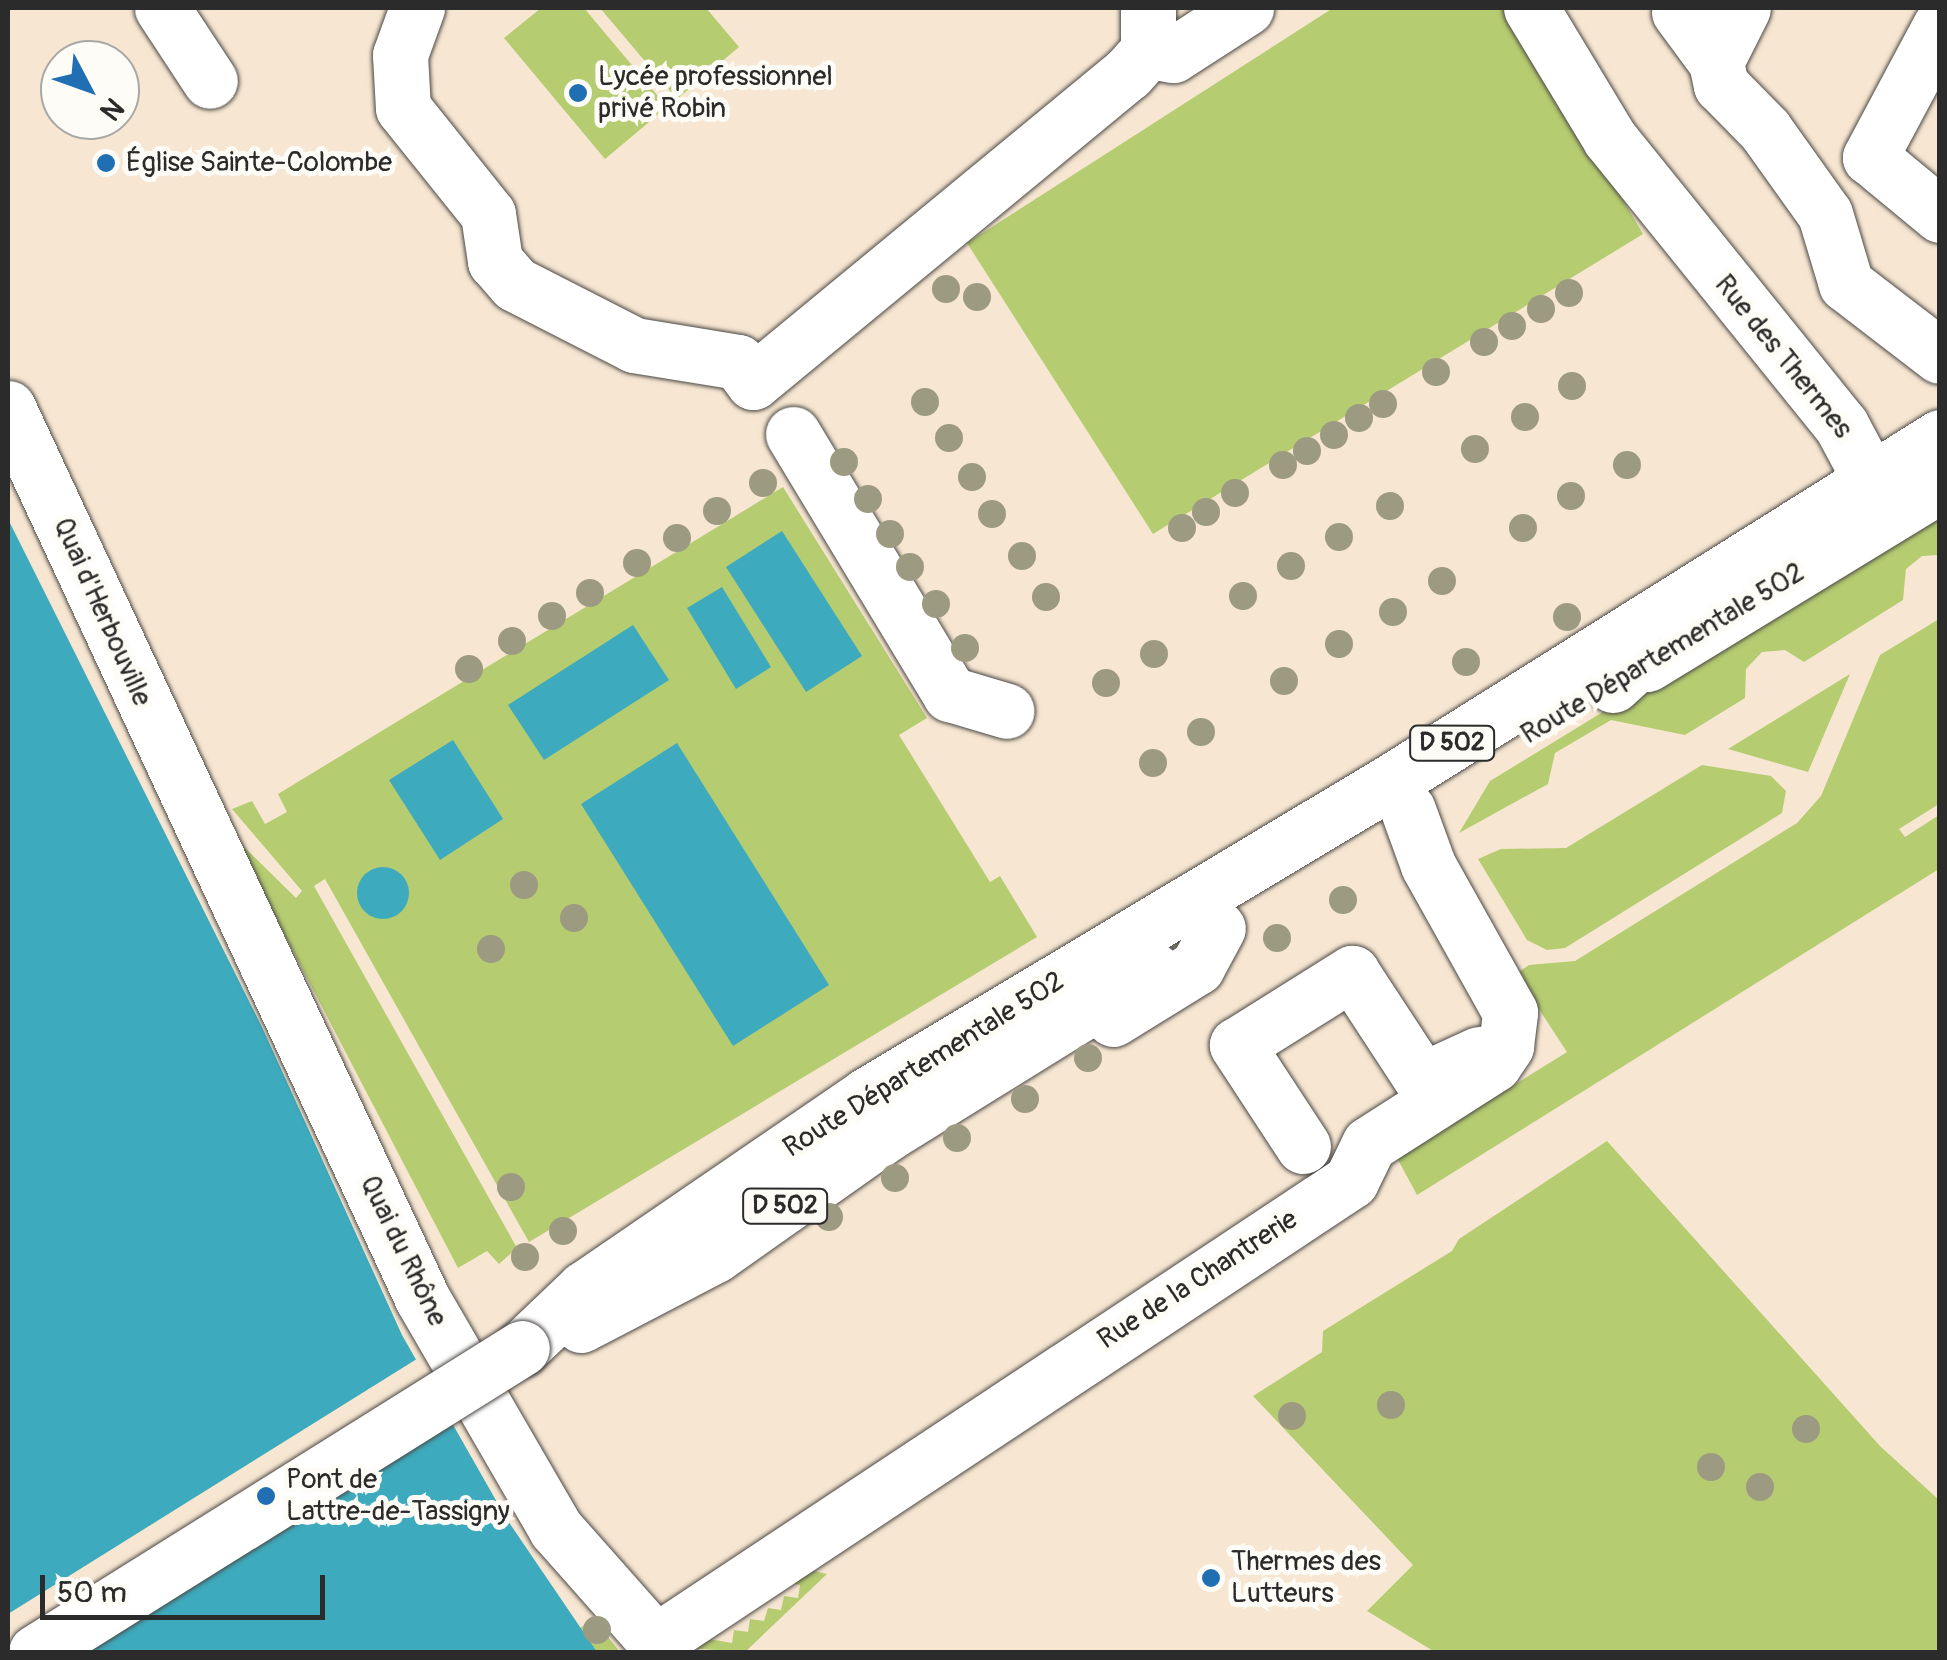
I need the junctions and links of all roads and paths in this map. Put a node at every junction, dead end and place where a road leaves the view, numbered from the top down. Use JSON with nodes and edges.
{"nodes":[{"id":1,"x":162,"y":8,"type":"edge"},
{"id":2,"x":418,"y":8,"type":"edge"},
{"id":3,"x":1246,"y":8,"type":"edge"},
{"id":4,"x":1531,"y":8,"type":"edge"},
{"id":5,"x":1743,"y":8,"type":"edge"},
{"id":6,"x":1680,"y":12,"type":"dead end"},
{"id":7,"x":1940,"y":26,"type":"edge"},
{"id":8,"x":1148,"y":30,"type":"edge"},
{"id":9,"x":1716,"y":62,"type":"junction"},
{"id":10,"x":210,"y":82,"type":"dead end"},
{"id":11,"x":1940,"y":214,"type":"edge"},
{"id":12,"x":1940,"y":356,"type":"edge"},
{"id":13,"x":8,"y":408,"type":"edge"},
{"id":14,"x":793,"y":434,"type":"dead end"},
{"id":15,"x":1940,"y":437,"type":"edge"},
{"id":16,"x":1870,"y":480,"type":"junction"},
{"id":17,"x":8,"y":484,"type":"edge"},
{"id":18,"x":1940,"y":486,"type":"edge"},
{"id":19,"x":90,"y":594,"type":"junction"},
{"id":20,"x":1613,"y":685,"type":"junction"},
{"id":21,"x":1008,"y":711,"type":"dead end"},
{"id":22,"x":1408,"y":810,"type":"junction"},
{"id":23,"x":196,"y":816,"type":"joint"},
{"id":24,"x":1506,"y":1046,"type":"junction"},
{"id":25,"x":1303,"y":1146,"type":"dead end"},
{"id":26,"x":522,"y":1348,"type":"junction"},
{"id":27,"x":660,"y":1647,"type":"edge"},
{"id":28,"x":36,"y":1652,"type":"edge"}],
"edges":[{"from":1,"to":10,"type":"main road"},
{"from":2,"to":8,"type":"main road"},
{"from":3,"to":8,"type":"main road"},
{"from":4,"to":16,"type":"main road","name":"Rue des Thermes"},
{"from":5,"to":9,"type":"main road"},
{"from":6,"to":9,"type":"main road"},
{"from":7,"to":11,"type":"main road"},
{"from":9,"to":12,"type":"main road"},
{"from":13,"to":19,"type":"main road","name":"Quai d'Herbouville"},
{"from":14,"to":21,"type":"main road"},
{"from":15,"to":16,"type":"main road","name":"Route Départementale 502","number":"D 502"},
{"from":16,"to":20,"type":"main road"},
{"from":16,"to":26,"type":"main road","name":"Route Départementale 502","number":"D 502"},
{"from":17,"to":19,"type":"main road"},
{"from":18,"to":20,"type":"main road","name":"Route Départementale 502","number":"D 502"},
{"from":19,"to":23,"type":"main road","name":"Quai d'Herbouville"},
{"from":20,"to":22,"type":"main road","name":"Route Départementale 502","number":"D 502"},
{"from":22,"to":24,"type":"main road"},
{"from":22,"to":26,"type":"main road","name":"Route Départementale 502","number":"D 502"},
{"from":23,"to":27,"type":"main road","name":"Quai du Rhône"},
{"from":24,"to":25,"type":"main road"},
{"from":24,"to":27,"type":"main road","name":"Rue de la Chantrerie"},
{"from":26,"to":28,"type":"main road","number":"D 502","bridge":true}]}
